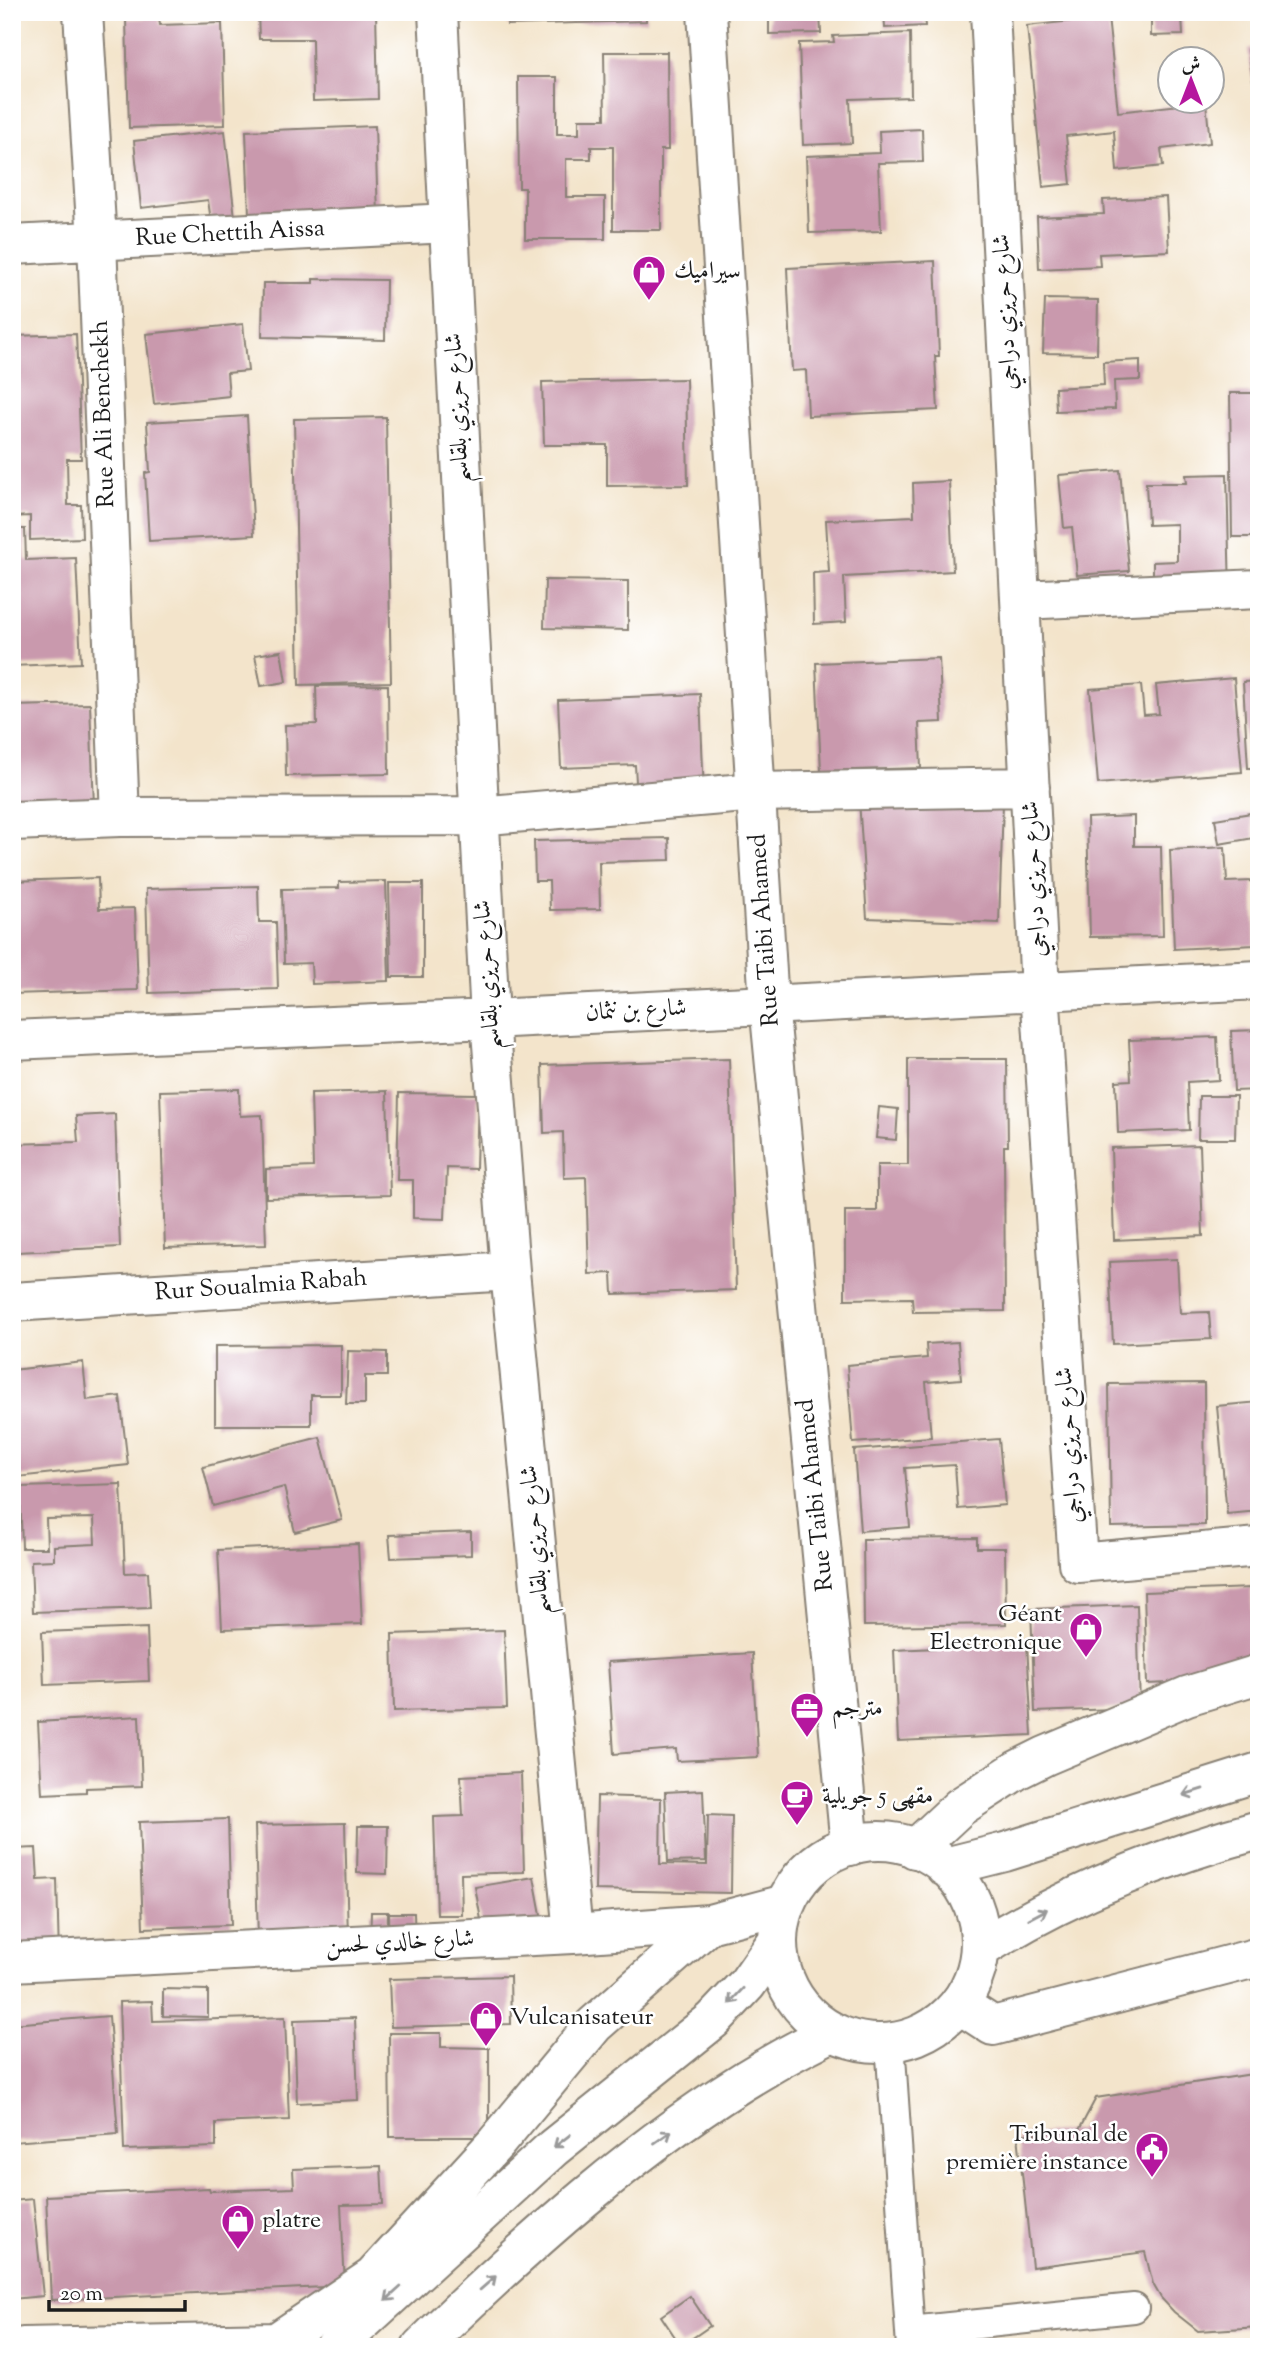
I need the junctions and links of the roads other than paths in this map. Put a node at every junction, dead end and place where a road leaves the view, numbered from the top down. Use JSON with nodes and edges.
{"nodes":[{"id":1,"x":83,"y":12,"type":"edge"},
{"id":2,"x":438,"y":12,"type":"edge"},
{"id":3,"x":707,"y":12,"type":"edge"},
{"id":4,"x":990,"y":12,"type":"edge"},
{"id":5,"x":449,"y":223,"type":"junction"},
{"id":6,"x":97,"y":241,"type":"junction"},
{"id":7,"x":12,"y":245,"type":"edge"},
{"id":8,"x":1259,"y":589,"type":"edge"},
{"id":9,"x":1021,"y":600,"type":"junction"},
{"id":10,"x":1030,"y":787,"type":"junction"},
{"id":11,"x":756,"y":792,"type":"junction"},
{"id":12,"x":478,"y":816,"type":"junction"},
{"id":13,"x":120,"y":817,"type":"junction"},
{"id":14,"x":12,"y":821,"type":"edge"},
{"id":15,"x":1259,"y":980,"type":"edge"},
{"id":16,"x":1040,"y":990,"type":"junction"},
{"id":17,"x":769,"y":1004,"type":"junction"},
{"id":18,"x":490,"y":1019,"type":"junction"},
{"id":19,"x":12,"y":1040,"type":"edge"},
{"id":20,"x":510,"y":1271,"type":"junction"},
{"id":21,"x":12,"y":1302,"type":"edge"},
{"id":22,"x":1259,"y":1547,"type":"edge"},
{"id":23,"x":1259,"y":1674,"type":"edge"},
{"id":24,"x":1259,"y":1772,"type":"edge"},
{"id":25,"x":1259,"y":1830,"type":"edge"},
{"id":26,"x":850,"y":1846,"type":"junction"},
{"id":27,"x":930,"y":1858,"type":"junction"},
{"id":28,"x":785,"y":1904,"type":"junction"},
{"id":29,"x":709,"y":1924,"type":"junction"},
{"id":30,"x":573,"y":1934,"type":"junction"},
{"id":31,"x":778,"y":1941,"type":"junction"},
{"id":32,"x":980,"y":1949,"type":"junction"},
{"id":33,"x":1259,"y":1957,"type":"edge"},
{"id":34,"x":12,"y":1962,"type":"edge"},
{"id":35,"x":959,"y":2004,"type":"junction"},
{"id":36,"x":832,"y":2032,"type":"junction"},
{"id":37,"x":890,"y":2042,"type":"junction"},
{"id":38,"x":1134,"y":2308,"type":"dead end"},
{"id":39,"x":910,"y":2339,"type":"edge"},
{"id":40,"x":272,"y":2344,"type":"edge"},
{"id":41,"x":23,"y":2347,"type":"edge"},
{"id":42,"x":335,"y":2347,"type":"edge"},
{"id":43,"x":421,"y":2347,"type":"edge"}],
"edges":[{"from":1,"to":6,"type":"street","name":"Rue Ali Benchekh"},
{"from":2,"to":5,"type":"street","name":"شارع حريزي بلقاسم"},
{"from":3,"to":11,"type":"street","name":"Rue Taibi Ahamed"},
{"from":4,"to":9,"type":"street","name":"شارع حريزي دراجي"},
{"from":5,"to":6,"type":"street","name":"Rue Chettih Aissa"},
{"from":5,"to":12,"type":"street","name":"شارع حريزي بلقاسم"},
{"from":6,"to":7,"type":"street","name":"Rue Chettih Aissa"},
{"from":6,"to":13,"type":"street","name":"Rue Ali Benchekh"},
{"from":8,"to":9,"type":"street"},
{"from":9,"to":10,"type":"street","name":"شارع حريزي دراجي"},
{"from":10,"to":11,"type":"street"},
{"from":10,"to":16,"type":"street","name":"شارع حريزي دراجي"},
{"from":11,"to":12,"type":"street"},
{"from":11,"to":17,"type":"street","name":"Rue Taibi Ahamed"},
{"from":12,"to":13,"type":"street"},
{"from":12,"to":18,"type":"street","name":"شارع حريزي بلقاسم"},
{"from":13,"to":14,"type":"street"},
{"from":15,"to":16,"type":"street","name":"شارع بن نثمان"},
{"from":16,"to":17,"type":"street","name":"شارع بن نثمان"},
{"from":16,"to":22,"type":"street","name":"شارع حريزي دراجي"},
{"from":17,"to":18,"type":"street","name":"شارع بن نثمان"},
{"from":17,"to":26,"type":"street","name":"Rue Taibi Ahamed"},
{"from":18,"to":19,"type":"street","name":"شارع بن نثمان"},
{"from":18,"to":20,"type":"street","name":"شارع حريزي بلقاسم"},
{"from":20,"to":21,"type":"street","name":"Rur Soualmia Rabah"},
{"from":20,"to":30,"type":"street","name":"شارع حريزي بلقاسم"},
{"from":23,"to":27,"type":"street"},
{"from":24,"to":27,"type":"street","one_way":true},
{"from":32,"to":25,"type":"street","one_way":true},
{"from":26,"to":27,"type":"street"},
{"from":26,"to":28,"type":"street"},
{"from":27,"to":32,"type":"street"},
{"from":28,"to":29,"type":"street","name":"شارع خالدي لحسن"},
{"from":28,"to":31,"type":"street"},
{"from":29,"to":30,"type":"street","name":"شارع خالدي لحسن"},
{"from":29,"to":40,"type":"street"},
{"from":30,"to":34,"type":"street","name":"شارع خالدي لحسن"},
{"from":31,"to":36,"type":"street"},
{"from":31,"to":42,"type":"street","one_way":true},
{"from":32,"to":35,"type":"street"},
{"from":33,"to":35,"type":"street"},
{"from":35,"to":37,"type":"street"},
{"from":36,"to":37,"type":"street"},
{"from":43,"to":36,"type":"street","one_way":true},
{"from":37,"to":39,"type":"lane"},
{"from":38,"to":39,"type":"lane"},
{"from":40,"to":41,"type":"street"}]}
